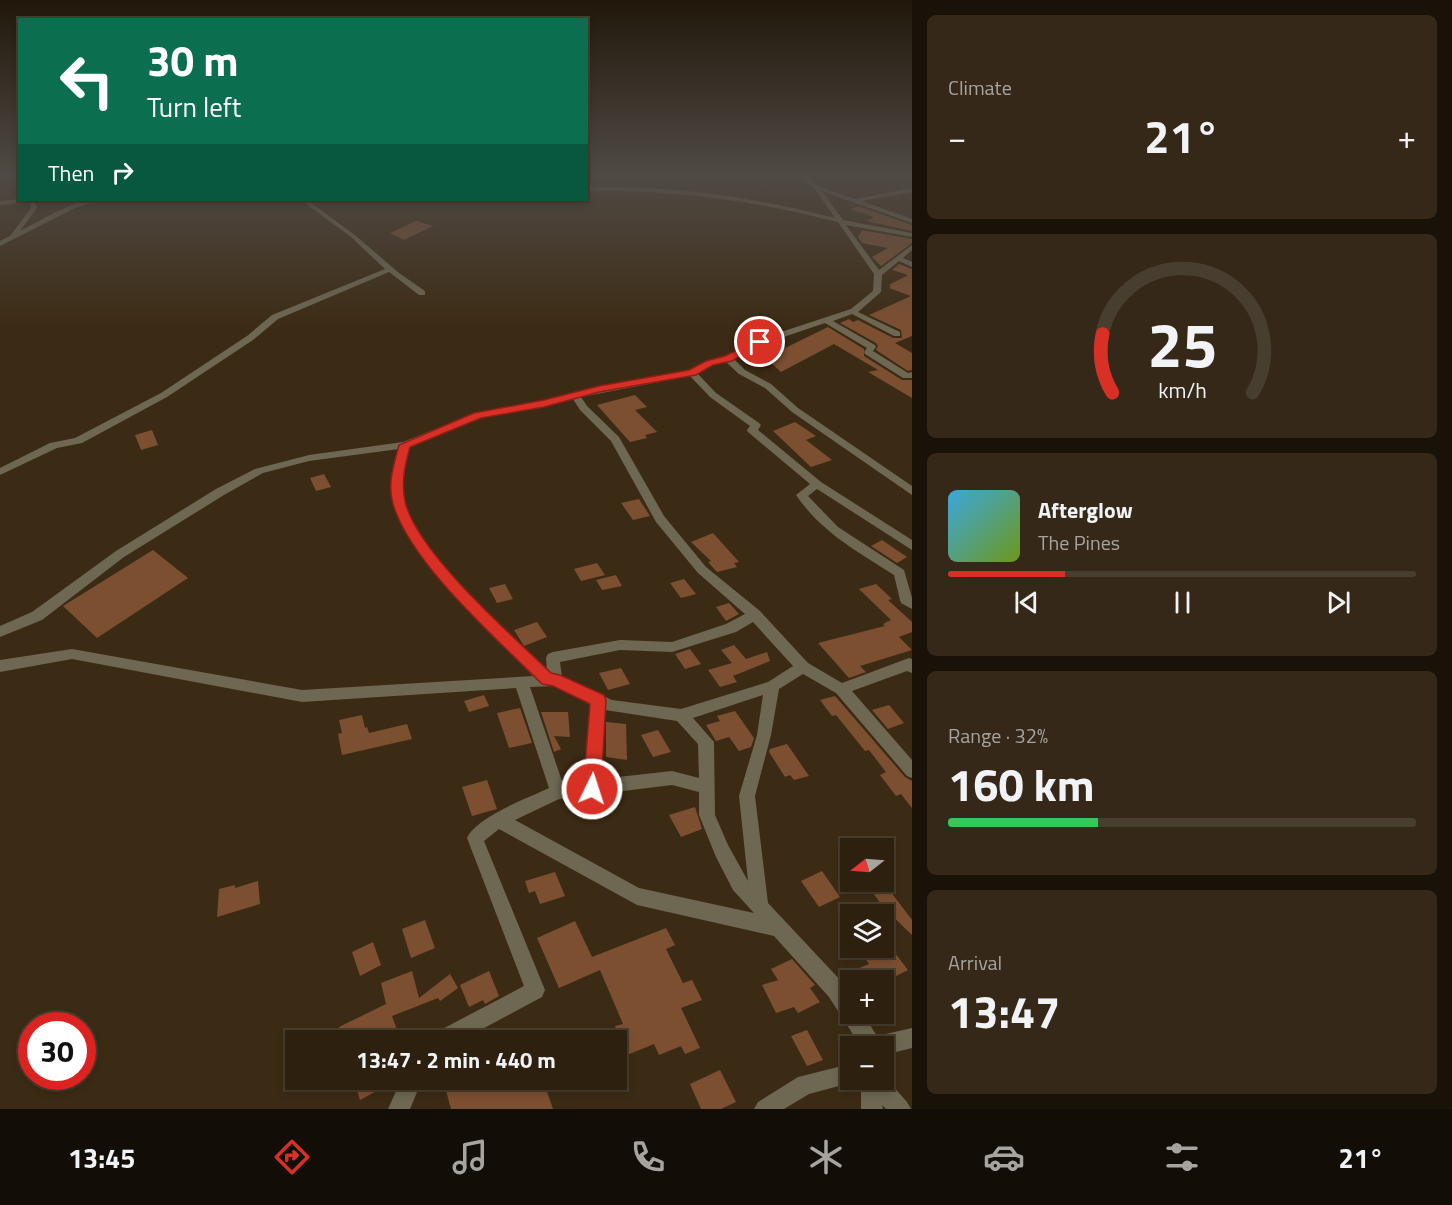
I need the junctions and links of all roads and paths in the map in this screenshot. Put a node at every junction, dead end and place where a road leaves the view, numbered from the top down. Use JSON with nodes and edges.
{"nodes":[{"id":1,"x":22,"y":226,"type":"edge"},
{"id":2,"x":38,"y":226,"type":"edge"},
{"id":3,"x":339,"y":226,"type":"edge"},
{"id":4,"x":843,"y":226,"type":"edge"},
{"id":5,"x":856,"y":226,"type":"edge"},
{"id":6,"x":912,"y":236,"type":"edge"},
{"id":7,"x":2,"y":245,"type":"edge"},
{"id":8,"x":912,"y":247,"type":"edge"},
{"id":9,"x":898,"y":258,"type":"junction"},
{"id":10,"x":912,"y":265,"type":"edge"},
{"id":11,"x":390,"y":269,"type":"junction"},
{"id":12,"x":878,"y":274,"type":"junction"},
{"id":13,"x":422,"y":293,"type":"dead end"},
{"id":14,"x":853,"y":312,"type":"junction"},
{"id":15,"x":826,"y":320,"type":"junction"},
{"id":16,"x":897,"y":334,"type":"dead end"},
{"id":17,"x":728,"y":358,"type":"junction"},
{"id":18,"x":692,"y":373,"type":"junction"},
{"id":19,"x":912,"y":375,"type":"edge"},
{"id":20,"x":575,"y":395,"type":"junction"},
{"id":21,"x":405,"y":445,"type":"junction"},
{"id":22,"x":0,"y":472,"type":"edge"},
{"id":23,"x":817,"y":484,"type":"junction"},
{"id":24,"x":912,"y":491,"type":"edge"},
{"id":25,"x":912,"y":546,"type":"edge"},
{"id":26,"x":912,"y":604,"type":"edge"},
{"id":27,"x":755,"y":615,"type":"junction"},
{"id":28,"x":0,"y":632,"type":"edge"},
{"id":29,"x":0,"y":666,"type":"edge"},
{"id":30,"x":803,"y":667,"type":"junction"},
{"id":31,"x":912,"y":667,"type":"edge"},
{"id":32,"x":551,"y":680,"type":"junction"},
{"id":33,"x":521,"y":681,"type":"junction"},
{"id":34,"x":772,"y":686,"type":"junction"},
{"id":35,"x":841,"y":689,"type":"junction"},
{"id":36,"x":598,"y":700,"type":"junction"},
{"id":37,"x":681,"y":715,"type":"junction"},
{"id":38,"x":912,"y":771,"type":"edge"},
{"id":39,"x":706,"y":788,"type":"junction"},
{"id":40,"x":592,"y":789,"type":"junction"},
{"id":41,"x":558,"y":792,"type":"junction"},
{"id":42,"x":498,"y":820,"type":"junction"},
{"id":43,"x":760,"y":907,"type":"junction"},
{"id":44,"x":782,"y":928,"type":"junction"},
{"id":45,"x":840,"y":996,"type":"edge"},
{"id":46,"x":461,"y":1030,"type":"edge"},
{"id":47,"x":912,"y":1038,"type":"edge"},
{"id":48,"x":894,"y":1042,"type":"edge"},
{"id":49,"x":840,"y":1077,"type":"edge"},
{"id":50,"x":408,"y":1090,"type":"edge"},
{"id":51,"x":872,"y":1090,"type":"edge"},
{"id":52,"x":882,"y":1090,"type":"edge"},
{"id":53,"x":399,"y":1109,"type":"edge"},
{"id":54,"x":765,"y":1109,"type":"edge"},
{"id":55,"x":872,"y":1109,"type":"edge"},
{"id":56,"x":900,"y":1109,"type":"edge"}],
"edges":[{"from":1,"to":7,"type":"street"},
{"from":2,"to":7,"type":"street"},
{"from":3,"to":11,"type":"street"},
{"from":4,"to":12,"type":"street"},
{"from":5,"to":6,"type":"street"},
{"from":8,"to":9,"type":"street"},
{"from":9,"to":10,"type":"street"},
{"from":9,"to":12,"type":"street"},
{"from":11,"to":13,"type":"street"},
{"from":11,"to":22,"type":"street"},
{"from":12,"to":14,"type":"street"},
{"from":14,"to":15,"type":"street"},
{"from":14,"to":16,"type":"street"},
{"from":15,"to":17,"type":"street"},
{"from":15,"to":19,"type":"street"},
{"from":17,"to":18,"type":"street"},
{"from":17,"to":24,"type":"street"},
{"from":18,"to":20,"type":"street"},
{"from":18,"to":23,"type":"street"},
{"from":20,"to":21,"type":"street"},
{"from":20,"to":27,"type":"street"},
{"from":21,"to":28,"type":"street"},
{"from":21,"to":32,"type":"street"},
{"from":23,"to":25,"type":"street"},
{"from":23,"to":26,"type":"street"},
{"from":27,"to":30,"type":"street"},
{"from":27,"to":32,"type":"street"},
{"from":29,"to":33,"type":"street"},
{"from":30,"to":34,"type":"street"},
{"from":30,"to":35,"type":"street"},
{"from":31,"to":35,"type":"street"},
{"from":32,"to":33,"type":"street"},
{"from":32,"to":36,"type":"street"},
{"from":33,"to":41,"type":"street"},
{"from":34,"to":37,"type":"street"},
{"from":34,"to":43,"type":"street"},
{"from":35,"to":38,"type":"street"},
{"from":36,"to":37,"type":"street"},
{"from":36,"to":40,"type":"street"},
{"from":37,"to":39,"type":"street"},
{"from":39,"to":40,"type":"street"},
{"from":39,"to":43,"type":"street"},
{"from":40,"to":41,"type":"street"},
{"from":41,"to":42,"type":"street"},
{"from":42,"to":44,"type":"street"},
{"from":42,"to":46,"type":"street"},
{"from":43,"to":44,"type":"street"},
{"from":44,"to":45,"type":"street"},
{"from":47,"to":48,"type":"street"},
{"from":49,"to":54,"type":"street"},
{"from":50,"to":53,"type":"street"},
{"from":51,"to":55,"type":"street"},
{"from":52,"to":56,"type":"street"}]}
